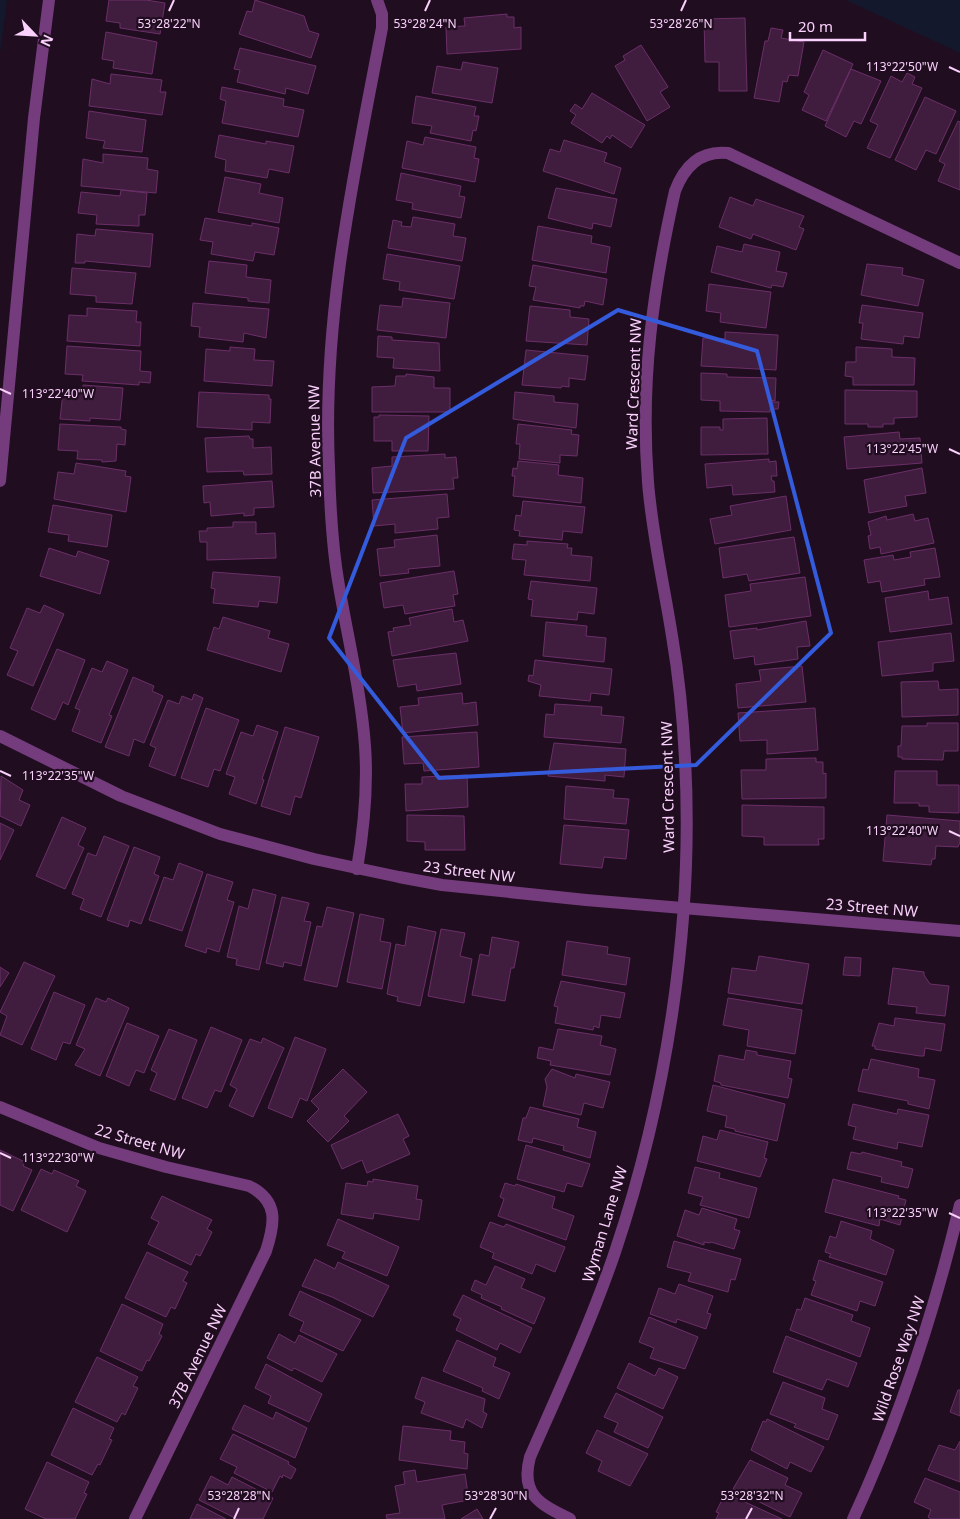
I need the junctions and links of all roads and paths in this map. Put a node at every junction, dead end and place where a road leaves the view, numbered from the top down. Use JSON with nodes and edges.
{"nodes":[{"id":1,"x":49,"y":0,"type":"edge"},
{"id":2,"x":376,"y":0,"type":"edge"},
{"id":3,"x":960,"y":263,"type":"edge"},
{"id":4,"x":0,"y":481,"type":"edge"},
{"id":5,"x":0,"y":736,"type":"edge"},
{"id":6,"x":357,"y":869,"type":"junction"},
{"id":7,"x":682,"y":906,"type":"junction"},
{"id":8,"x":960,"y":931,"type":"edge"},
{"id":9,"x":0,"y":1107,"type":"edge"},
{"id":10,"x":269,"y":1203,"type":"joint"},
{"id":11,"x":960,"y":1205,"type":"edge"},
{"id":12,"x":135,"y":1519,"type":"edge"},
{"id":13,"x":570,"y":1519,"type":"edge"},
{"id":14,"x":853,"y":1519,"type":"edge"}],
"edges":[{"from":1,"to":4,"type":"street"},
{"from":2,"to":6,"type":"street","name":"37B Avenue NW"},
{"from":3,"to":7,"type":"street","name":"Ward Crescent NW"},
{"from":5,"to":6,"type":"street","name":"23 Street NW"},
{"from":6,"to":7,"type":"street","name":"23 Street NW"},
{"from":7,"to":8,"type":"street","name":"23 Street NW"},
{"from":7,"to":13,"type":"street","name":"Wyman Lane NW"},
{"from":9,"to":10,"type":"street","name":"22 Street NW"},
{"from":10,"to":12,"type":"street","name":"37B Avenue NW"},
{"from":11,"to":14,"type":"street","name":"Wild Rose Way NW"}]}
